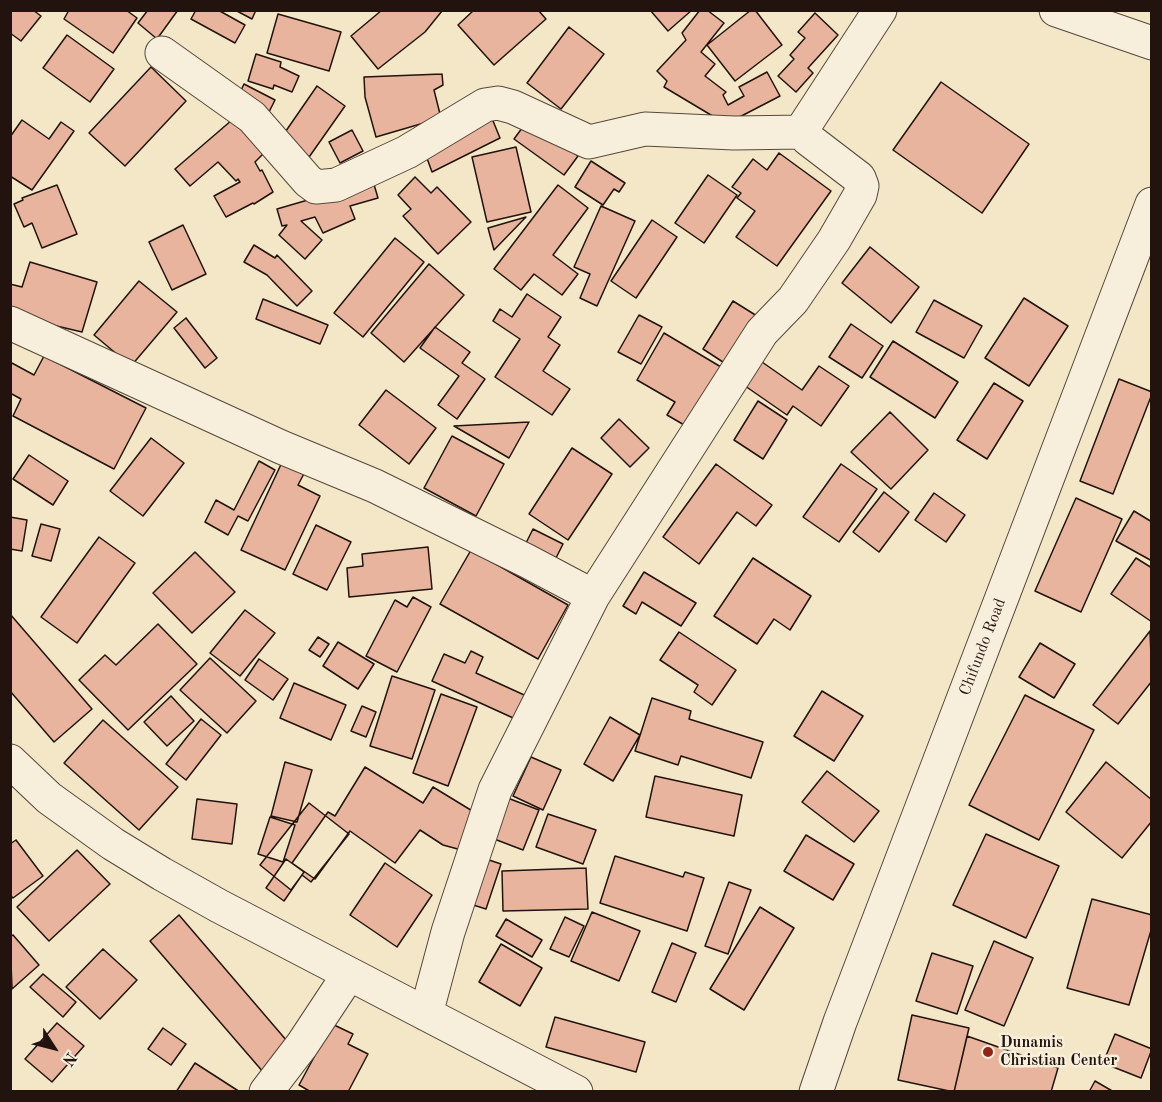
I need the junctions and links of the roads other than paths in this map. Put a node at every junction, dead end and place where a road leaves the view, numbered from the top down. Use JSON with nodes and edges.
{"nodes":[{"id":1,"x":880,"y":10,"type":"edge"},
{"id":2,"x":1056,"y":10,"type":"edge"},
{"id":3,"x":1152,"y":43,"type":"edge"},
{"id":4,"x":162,"y":53,"type":"dead end"},
{"id":5,"x":804,"y":132,"type":"junction"},
{"id":6,"x":1152,"y":204,"type":"edge"},
{"id":7,"x":10,"y":324,"type":"edge"},
{"id":8,"x":593,"y":596,"type":"junction"},
{"id":9,"x":10,"y":762,"type":"edge"},
{"id":10,"x":349,"y":974,"type":"junction"},
{"id":11,"x":426,"y":1014,"type":"junction"},
{"id":12,"x":266,"y":1092,"type":"edge"},
{"id":13,"x":576,"y":1092,"type":"edge"},
{"id":14,"x":816,"y":1092,"type":"edge"}],
"edges":[{"from":1,"to":5,"type":"street"},
{"from":2,"to":3,"type":"street"},
{"from":4,"to":5,"type":"street"},
{"from":5,"to":8,"type":"street"},
{"from":6,"to":14,"type":"street","name":"Chifundo Road"},
{"from":7,"to":8,"type":"street"},
{"from":8,"to":11,"type":"street"},
{"from":9,"to":10,"type":"street"},
{"from":10,"to":11,"type":"street"},
{"from":10,"to":12,"type":"street"},
{"from":11,"to":13,"type":"street"}]}
